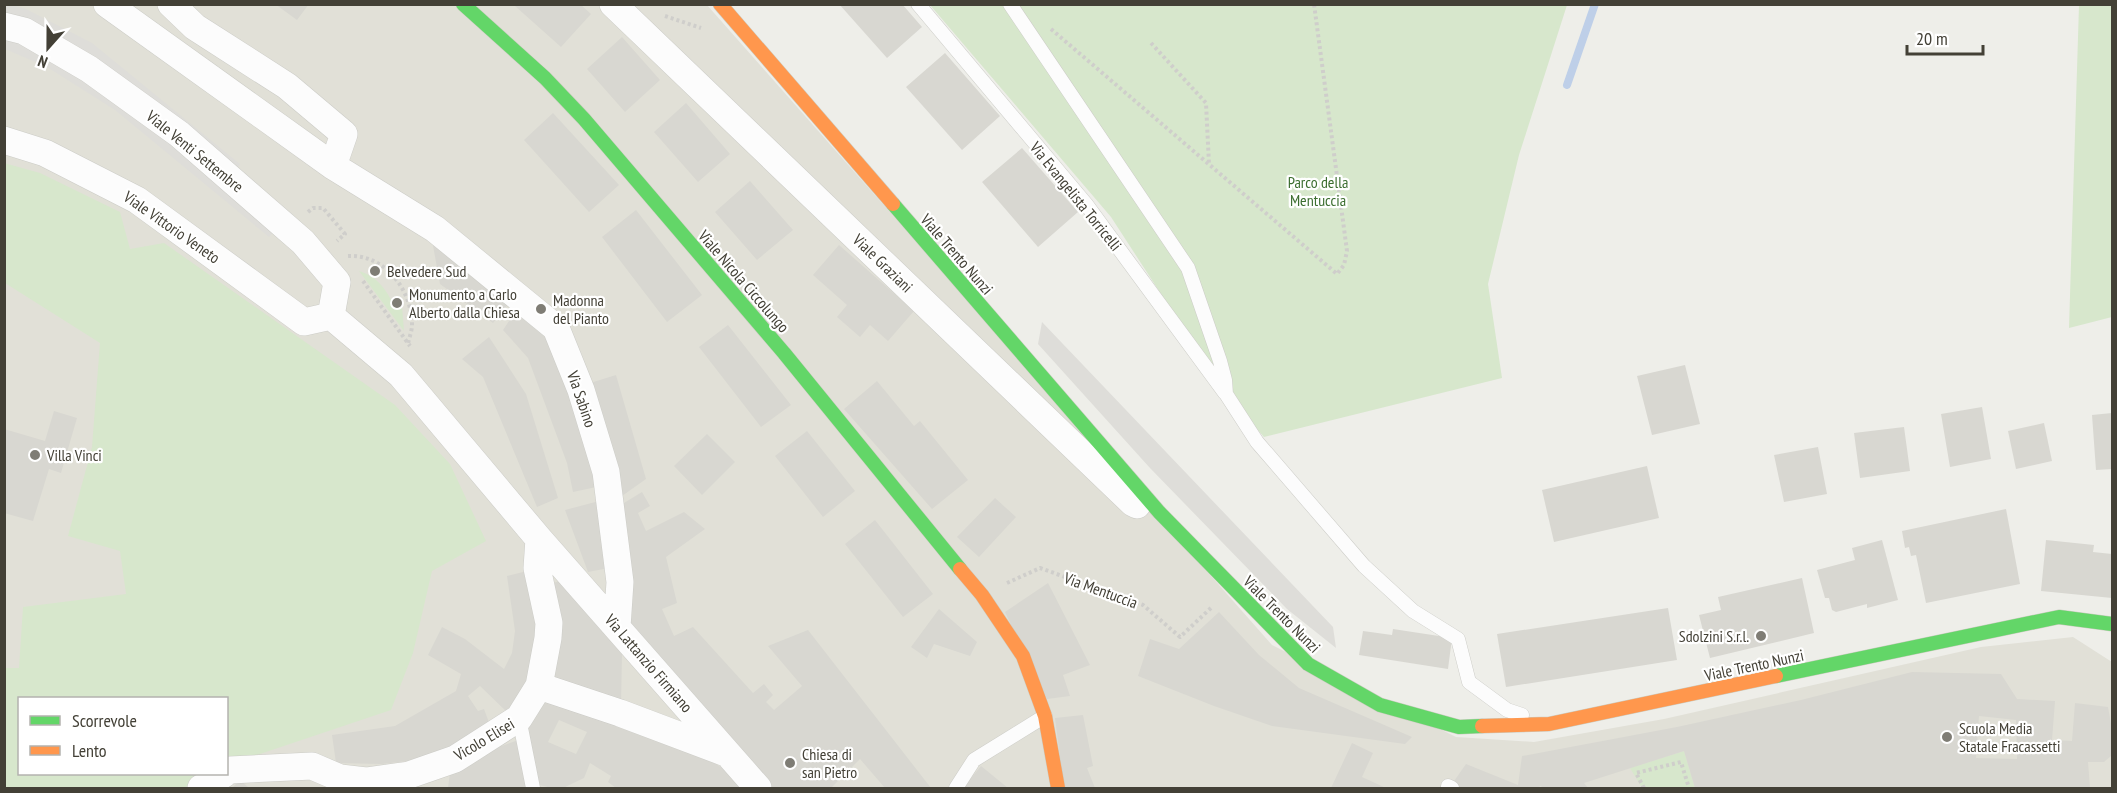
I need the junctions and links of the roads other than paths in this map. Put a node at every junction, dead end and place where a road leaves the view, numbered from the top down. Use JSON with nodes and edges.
{"nodes":[{"id":1,"x":107,"y":4,"type":"edge"},
{"id":2,"x":171,"y":4,"type":"edge"},
{"id":3,"x":463,"y":4,"type":"edge"},
{"id":4,"x":613,"y":4,"type":"edge"},
{"id":5,"x":720,"y":4,"type":"edge"},
{"id":6,"x":918,"y":4,"type":"edge"},
{"id":7,"x":1010,"y":4,"type":"edge"},
{"id":8,"x":4,"y":26,"type":"edge"},
{"id":9,"x":4,"y":140,"type":"edge"},
{"id":10,"x":333,"y":166,"type":"junction"},
{"id":11,"x":331,"y":316,"type":"junction"},
{"id":12,"x":1226,"y":394,"type":"junction"},
{"id":13,"x":1159,"y":512,"type":"junction"},
{"id":14,"x":539,"y":540,"type":"junction"},
{"id":15,"x":2059,"y":617,"type":"junction"},
{"id":16,"x":2112,"y":624,"type":"edge"},
{"id":17,"x":617,"y":627,"type":"junction"},
{"id":18,"x":2094,"y":637,"type":"dead end"},
{"id":19,"x":538,"y":686,"type":"junction"},
{"id":20,"x":1045,"y":716,"type":"junction"},
{"id":21,"x":519,"y":718,"type":"junction"},
{"id":22,"x":1550,"y":724,"type":"junction"},
{"id":23,"x":729,"y":754,"type":"junction"},
{"id":24,"x":228,"y":771,"type":"edge"},
{"id":25,"x":222,"y":775,"type":"edge"},
{"id":26,"x":416,"y":782,"type":"edge"},
{"id":27,"x":350,"y":784,"type":"edge"},
{"id":28,"x":201,"y":789,"type":"edge"},
{"id":29,"x":533,"y":789,"type":"edge"},
{"id":30,"x":758,"y":789,"type":"edge"},
{"id":31,"x":956,"y":789,"type":"edge"},
{"id":32,"x":1058,"y":789,"type":"edge"}],
"edges":[{"from":1,"to":10,"type":"street","name":"Via Sabino"},
{"from":2,"to":10,"type":"street"},
{"from":3,"to":20,"type":"main road","name":"Viale Nicola Ciccolungo"},
{"from":4,"to":13,"type":"street","name":"Viale Graziani"},
{"from":5,"to":13,"type":"main road","name":"Viale Trento Nunzi"},
{"from":6,"to":12,"type":"lane","name":"Via Evangelista Torricelli"},
{"from":7,"to":12,"type":"lane","name":"Via Evangelista Torricelli"},
{"from":8,"to":11,"type":"street","name":"Viale Venti Settembre"},
{"from":9,"to":11,"type":"street","name":"Viale Vittorio Veneto"},
{"from":10,"to":17,"type":"street","name":"Via Sabino"},
{"from":11,"to":14,"type":"street","name":"Via Lattanzio Firmiano"},
{"from":12,"to":22,"type":"lane","name":"Via Evangelista Torricelli"},
{"from":13,"to":22,"type":"main road","name":"Viale Trento Nunzi"},
{"from":14,"to":17,"type":"street","name":"Via Lattanzio Firmiano"},
{"from":14,"to":19,"type":"street","name":"Vicolo Elisei"},
{"from":15,"to":16,"type":"main road","name":"Viale Trento Nunzi"},
{"from":15,"to":18,"type":"main road"},
{"from":15,"to":22,"type":"main road","name":"Viale Trento Nunzi"},
{"from":17,"to":23,"type":"street","name":"Via Lattanzio Firmiano"},
{"from":19,"to":21,"type":"street","name":"Vicolo Elisei"},
{"from":19,"to":23,"type":"street"},
{"from":20,"to":31,"type":"lane"},
{"from":20,"to":32,"type":"main road","name":"Viale Nicola Ciccolungo"},
{"from":21,"to":26,"type":"street","name":"Vicolo Elisei"},
{"from":21,"to":29,"type":"lane"},
{"from":23,"to":30,"type":"street","name":"Via Lattanzio Firmiano"},
{"from":24,"to":27,"type":"street","name":"Vicolo Elisei"},
{"from":25,"to":28,"type":"street"},
{"from":26,"to":27,"type":"street","name":"Vicolo Elisei"}]}
